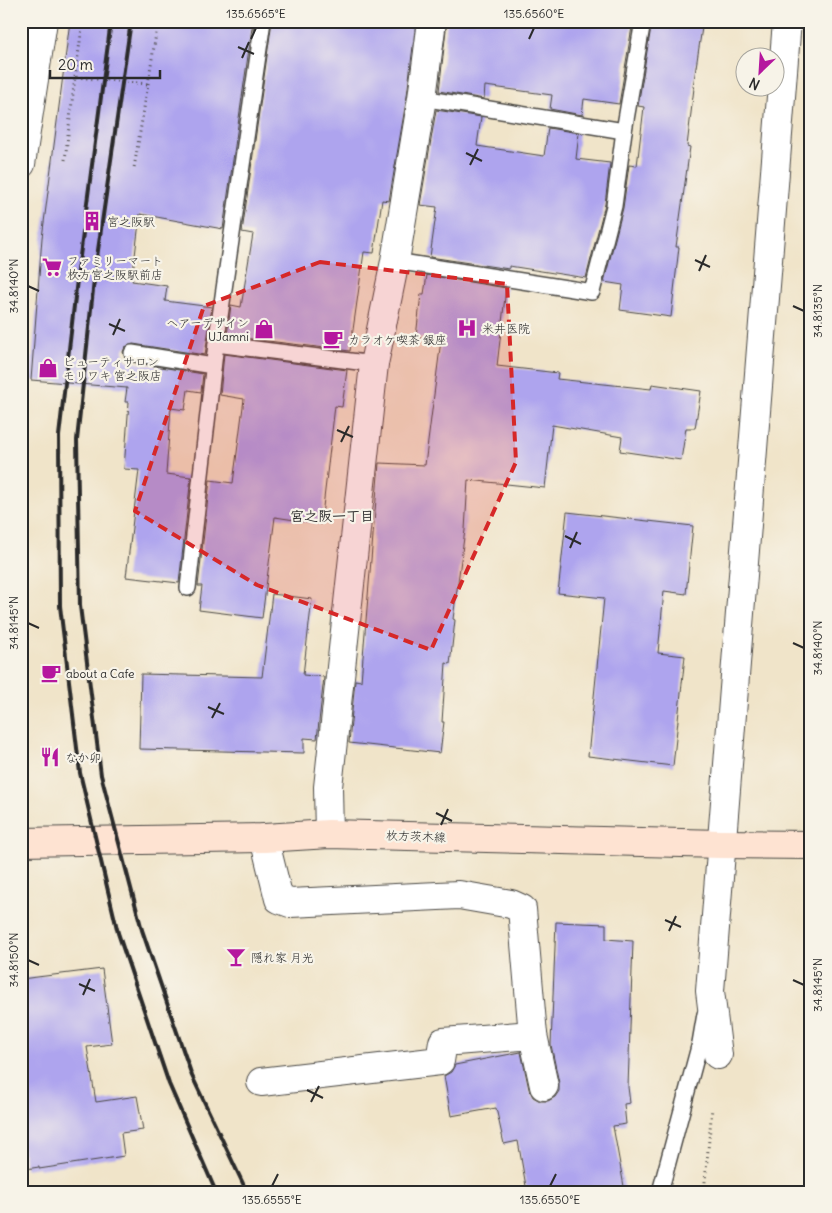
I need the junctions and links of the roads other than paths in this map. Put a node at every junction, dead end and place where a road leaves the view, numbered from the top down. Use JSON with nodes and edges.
{"nodes":[{"id":1,"x":43,"y":21,"type":"edge"},
{"id":2,"x":263,"y":21,"type":"edge"},
{"id":3,"x":432,"y":21,"type":"edge"},
{"id":4,"x":643,"y":21,"type":"edge"},
{"id":5,"x":787,"y":21,"type":"edge"},
{"id":6,"x":422,"y":98,"type":"junction"},
{"id":7,"x":624,"y":131,"type":"junction"},
{"id":8,"x":21,"y":164,"type":"edge"},
{"id":9,"x":395,"y":261,"type":"junction"},
{"id":10,"x":216,"y":344,"type":"junction"},
{"id":11,"x":132,"y":353,"type":"dead end"},
{"id":12,"x":374,"y":364,"type":"junction"},
{"id":13,"x":213,"y":366,"type":"junction"},
{"id":14,"x":188,"y":588,"type":"dead end"},
{"id":15,"x":329,"y":834,"type":"junction"},
{"id":16,"x":264,"y":838,"type":"junction"},
{"id":17,"x":21,"y":842,"type":"edge"},
{"id":18,"x":731,"y":845,"type":"junction"},
{"id":19,"x":811,"y":845,"type":"edge"},
{"id":20,"x":710,"y":991,"type":"junction"},
{"id":21,"x":532,"y":1036,"type":"junction"},
{"id":22,"x":718,"y":1055,"type":"road end"},
{"id":23,"x":261,"y":1082,"type":"dead end"},
{"id":24,"x":544,"y":1086,"type":"dead end"},
{"id":25,"x":660,"y":1192,"type":"edge"}],
"edges":[{"from":1,"to":8,"type":"street"},
{"from":2,"to":10,"type":"lane"},
{"from":3,"to":6,"type":"street"},
{"from":4,"to":7,"type":"lane"},
{"from":5,"to":18,"type":"street"},
{"from":6,"to":7,"type":"lane"},
{"from":6,"to":9,"type":"street"},
{"from":7,"to":9,"type":"lane"},
{"from":9,"to":12,"type":"street"},
{"from":10,"to":12,"type":"lane"},
{"from":10,"to":13,"type":"lane"},
{"from":11,"to":13,"type":"lane"},
{"from":12,"to":15,"type":"street"},
{"from":13,"to":14,"type":"lane"},
{"from":15,"to":16,"type":"main road","name":"枚方茨木線"},
{"from":15,"to":18,"type":"main road","name":"枚方茨木線"},
{"from":16,"to":17,"type":"main road","name":"枚方茨木線"},
{"from":16,"to":21,"type":"street"},
{"from":18,"to":19,"type":"main road","name":"枚方茨木線"},
{"from":18,"to":20,"type":"street"},
{"from":20,"to":22,"type":"street"},
{"from":20,"to":25,"type":"lane"},
{"from":21,"to":23,"type":"street"},
{"from":21,"to":24,"type":"street"}]}
